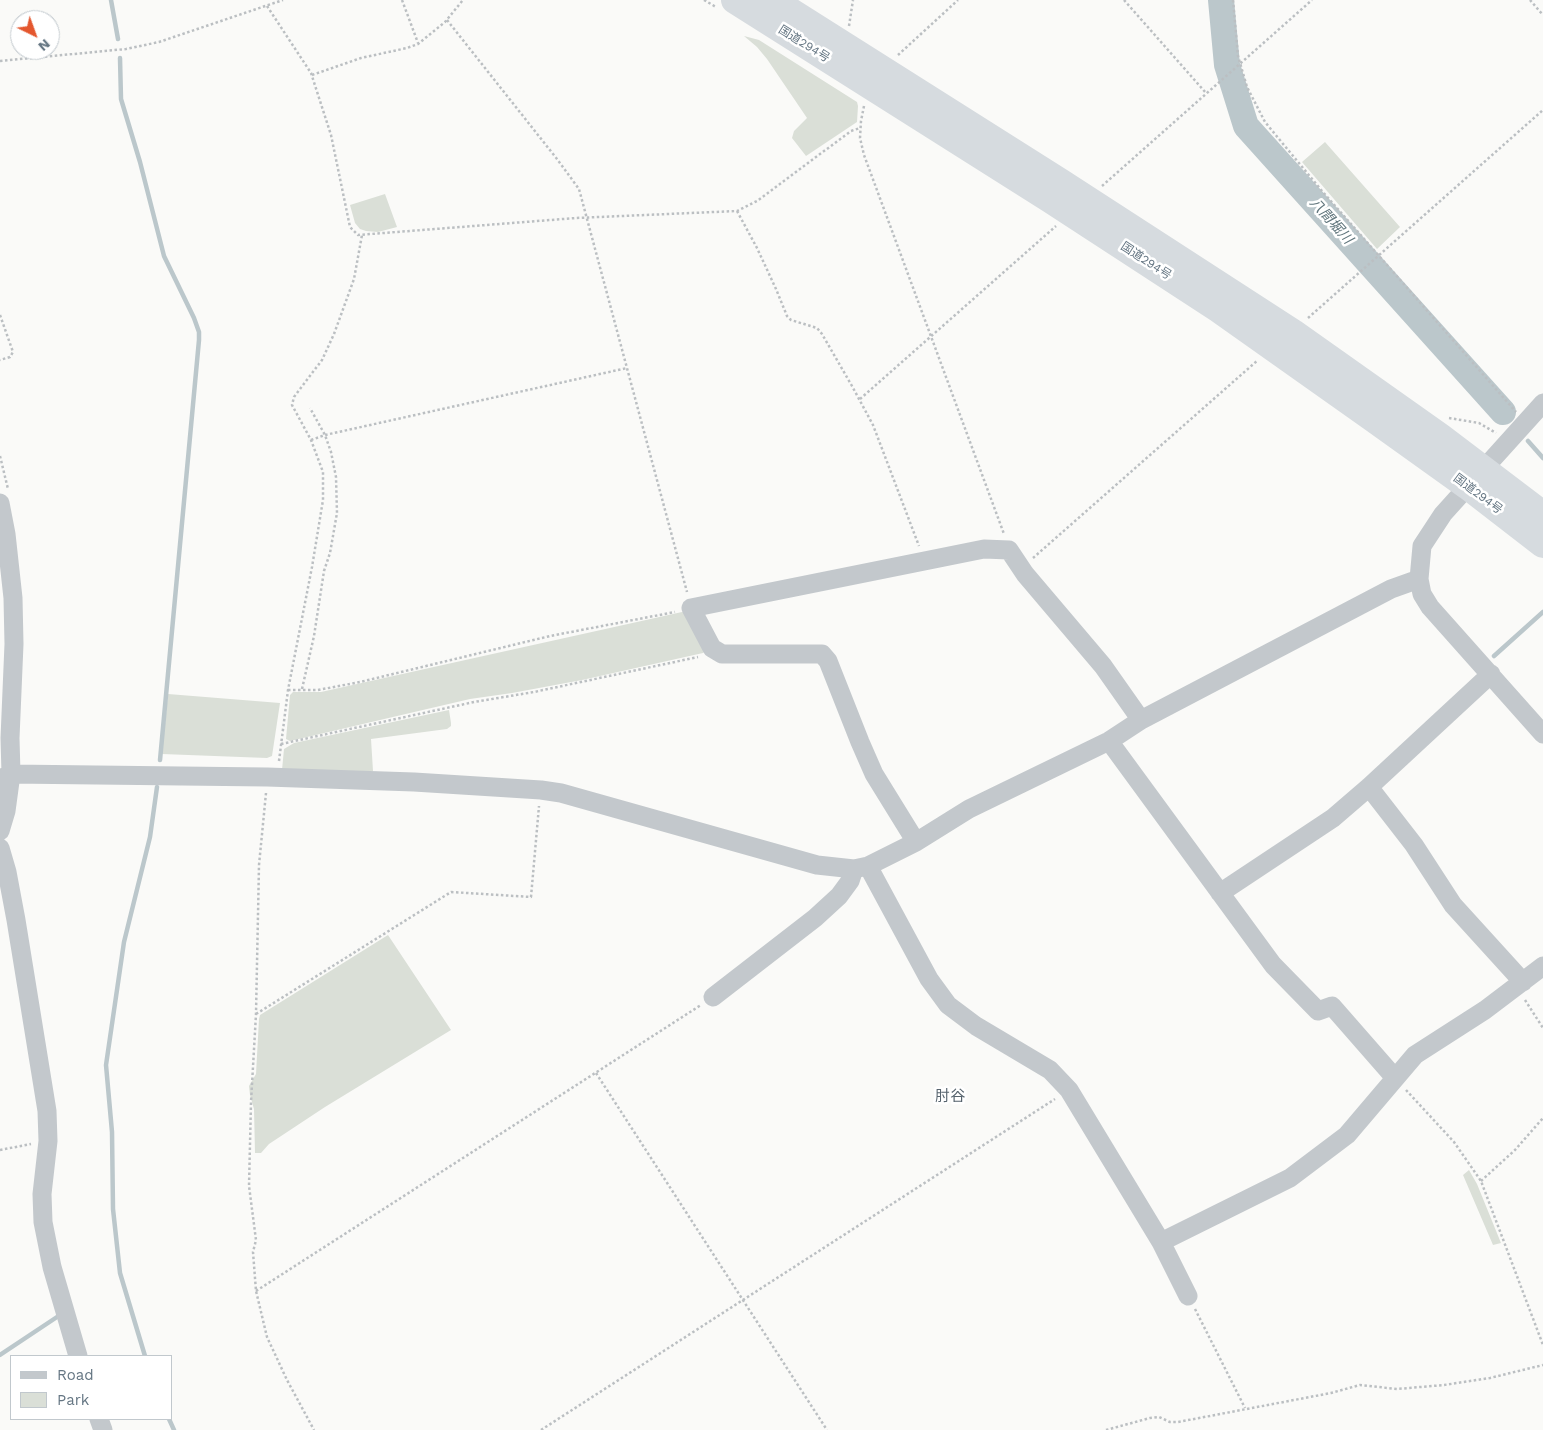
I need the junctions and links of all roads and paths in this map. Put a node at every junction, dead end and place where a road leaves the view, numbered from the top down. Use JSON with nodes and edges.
{"nodes":[{"id":1,"x":283,"y":0,"type":"edge"},
{"id":2,"x":402,"y":0,"type":"edge"},
{"id":3,"x":462,"y":0,"type":"edge"},
{"id":4,"x":735,"y":0,"type":"edge"},
{"id":5,"x":772,"y":0,"type":"edge"},
{"id":6,"x":852,"y":0,"type":"edge"},
{"id":7,"x":958,"y":0,"type":"edge"},
{"id":8,"x":1124,"y":0,"type":"edge"},
{"id":9,"x":1233,"y":0,"type":"edge"},
{"id":10,"x":1312,"y":0,"type":"edge"},
{"id":11,"x":1530,"y":0,"type":"edge"},
{"id":12,"x":266,"y":6,"type":"junction"},
{"id":13,"x":1543,"y":15,"type":"edge"},
{"id":14,"x":447,"y":20,"type":"junction"},
{"id":15,"x":849,"y":28,"type":"dead end"},
{"id":16,"x":418,"y":44,"type":"junction"},
{"id":17,"x":0,"y":61,"type":"edge"},
{"id":18,"x":1240,"y":64,"type":"junction"},
{"id":19,"x":312,"y":75,"type":"junction"},
{"id":20,"x":879,"y":79,"type":"junction"},
{"id":21,"x":1206,"y":93,"type":"junction"},
{"id":22,"x":1543,"y":110,"type":"edge"},
{"id":23,"x":860,"y":128,"type":"junction"},
{"id":24,"x":1098,"y":189,"type":"dead end"},
{"id":25,"x":737,"y":212,"type":"junction"},
{"id":26,"x":587,"y":218,"type":"junction"},
{"id":27,"x":1057,"y":225,"type":"dead end"},
{"id":28,"x":362,"y":235,"type":"junction"},
{"id":29,"x":1378,"y":255,"type":"junction"},
{"id":30,"x":0,"y":315,"type":"edge"},
{"id":31,"x":932,"y":336,"type":"junction"},
{"id":32,"x":1281,"y":339,"type":"junction"},
{"id":33,"x":0,"y":360,"type":"edge"},
{"id":34,"x":627,"y":368,"type":"junction"},
{"id":35,"x":859,"y":400,"type":"junction"},
{"id":36,"x":1543,"y":403,"type":"edge"},
{"id":37,"x":310,"y":408,"type":"dead end"},
{"id":38,"x":1526,"y":423,"type":"junction"},
{"id":39,"x":325,"y":435,"type":"junction"},
{"id":40,"x":311,"y":440,"type":"junction"},
{"id":41,"x":1476,"y":478,"type":"junction"},
{"id":42,"x":0,"y":503,"type":"edge"},
{"id":43,"x":1543,"y":515,"type":"edge"},
{"id":44,"x":1543,"y":544,"type":"edge"},
{"id":45,"x":1009,"y":550,"type":"junction"},
{"id":46,"x":925,"y":561,"type":"junction"},
{"id":47,"x":1021,"y":569,"type":"junction"},
{"id":48,"x":1419,"y":580,"type":"junction"},
{"id":49,"x":691,"y":608,"type":"junction"},
{"id":50,"x":712,"y":648,"type":"junction"},
{"id":51,"x":1490,"y":674,"type":"junction"},
{"id":52,"x":302,"y":689,"type":"junction"},
{"id":53,"x":288,"y":690,"type":"junction"},
{"id":54,"x":1141,"y":720,"type":"junction"},
{"id":55,"x":1543,"y":734,"type":"edge"},
{"id":56,"x":1109,"y":741,"type":"junction"},
{"id":57,"x":281,"y":744,"type":"junction"},
{"id":58,"x":5,"y":776,"type":"edge"},
{"id":59,"x":272,"y":777,"type":"junction"},
{"id":60,"x":1369,"y":787,"type":"junction"},
{"id":61,"x":541,"y":790,"type":"junction"},
{"id":62,"x":2,"y":820,"type":"edge"},
{"id":63,"x":916,"y":842,"type":"junction"},
{"id":64,"x":0,"y":848,"type":"edge"},
{"id":65,"x":861,"y":868,"type":"junction"},
{"id":66,"x":1220,"y":893,"type":"junction"},
{"id":67,"x":1543,"y":966,"type":"edge"},
{"id":68,"x":1520,"y":984,"type":"junction"},
{"id":69,"x":713,"y":998,"type":"joint"},
{"id":70,"x":256,"y":1014,"type":"junction"},
{"id":71,"x":1543,"y":1028,"type":"edge"},
{"id":72,"x":596,"y":1073,"type":"junction"},
{"id":73,"x":1395,"y":1078,"type":"junction"},
{"id":74,"x":1069,"y":1090,"type":"junction"},
{"id":75,"x":1543,"y":1118,"type":"edge"},
{"id":76,"x":48,"y":1141,"type":"junction"},
{"id":77,"x":0,"y":1150,"type":"edge"},
{"id":78,"x":1481,"y":1181,"type":"junction"},
{"id":79,"x":1161,"y":1242,"type":"junction"},
{"id":80,"x":256,"y":1291,"type":"junction"},
{"id":81,"x":1188,"y":1296,"type":"joint"},
{"id":82,"x":743,"y":1299,"type":"junction"},
{"id":83,"x":1543,"y":1345,"type":"edge"},
{"id":84,"x":78,"y":1355,"type":"edge"},
{"id":85,"x":1543,"y":1365,"type":"edge"},
{"id":86,"x":1245,"y":1408,"type":"junction"},
{"id":87,"x":314,"y":1430,"type":"edge"},
{"id":88,"x":541,"y":1430,"type":"edge"},
{"id":89,"x":827,"y":1430,"type":"edge"},
{"id":90,"x":1106,"y":1430,"type":"edge"}],
"edges":[{"from":1,"to":12,"type":"path"},
{"from":2,"to":16,"type":"path"},
{"from":3,"to":14,"type":"path"},
{"from":4,"to":20,"type":"highway","name":"国道294号"},
{"from":5,"to":20,"type":"highway","name":"国道294号"},
{"from":6,"to":15,"type":"path"},
{"from":7,"to":20,"type":"path"},
{"from":8,"to":21,"type":"path"},
{"from":9,"to":18,"type":"path"},
{"from":10,"to":18,"type":"path"},
{"from":11,"to":13,"type":"path"},
{"from":12,"to":17,"type":"path"},
{"from":12,"to":19,"type":"path"},
{"from":14,"to":16,"type":"path"},
{"from":14,"to":26,"type":"path"},
{"from":16,"to":19,"type":"path"},
{"from":18,"to":21,"type":"path"},
{"from":18,"to":29,"type":"path"},
{"from":19,"to":28,"type":"path"},
{"from":20,"to":23,"type":"path"},
{"from":20,"to":32,"type":"highway","name":"国道294号"},
{"from":21,"to":24,"type":"path"},
{"from":22,"to":29,"type":"path"},
{"from":23,"to":25,"type":"path"},
{"from":23,"to":31,"type":"path"},
{"from":25,"to":26,"type":"path"},
{"from":25,"to":35,"type":"path"},
{"from":26,"to":28,"type":"path"},
{"from":26,"to":34,"type":"path"},
{"from":27,"to":31,"type":"path"},
{"from":28,"to":40,"type":"path"},
{"from":29,"to":32,"type":"path"},
{"from":29,"to":38,"type":"path"},
{"from":30,"to":33,"type":"path"},
{"from":31,"to":35,"type":"path"},
{"from":31,"to":45,"type":"path"},
{"from":32,"to":41,"type":"highway","name":"国道294号"},
{"from":32,"to":47,"type":"path"},
{"from":34,"to":39,"type":"path"},
{"from":34,"to":49,"type":"path"},
{"from":35,"to":46,"type":"path"},
{"from":36,"to":38,"type":"street"},
{"from":37,"to":39,"type":"path"},
{"from":38,"to":41,"type":"street"},
{"from":39,"to":40,"type":"path"},
{"from":39,"to":52,"type":"path"},
{"from":40,"to":53,"type":"path"},
{"from":41,"to":43,"type":"highway","name":"国道294号"},
{"from":41,"to":44,"type":"highway","name":"国道294号"},
{"from":41,"to":48,"type":"street"},
{"from":42,"to":58,"type":"street"},
{"from":45,"to":46,"type":"street"},
{"from":45,"to":47,"type":"street"},
{"from":46,"to":49,"type":"street"},
{"from":47,"to":54,"type":"street"},
{"from":48,"to":51,"type":"street"},
{"from":48,"to":54,"type":"street"},
{"from":49,"to":50,"type":"street"},
{"from":49,"to":52,"type":"path"},
{"from":50,"to":57,"type":"path"},
{"from":50,"to":63,"type":"street"},
{"from":51,"to":55,"type":"street"},
{"from":51,"to":60,"type":"street"},
{"from":52,"to":53,"type":"path"},
{"from":53,"to":57,"type":"path"},
{"from":54,"to":56,"type":"street"},
{"from":56,"to":63,"type":"street"},
{"from":56,"to":66,"type":"street"},
{"from":57,"to":59,"type":"path"},
{"from":58,"to":59,"type":"street"},
{"from":58,"to":62,"type":"street"},
{"from":59,"to":61,"type":"street"},
{"from":59,"to":70,"type":"path"},
{"from":60,"to":66,"type":"street"},
{"from":60,"to":68,"type":"street"},
{"from":61,"to":65,"type":"street"},
{"from":61,"to":70,"type":"path"},
{"from":63,"to":65,"type":"street"},
{"from":64,"to":76,"type":"street"},
{"from":65,"to":69,"type":"street"},
{"from":65,"to":74,"type":"street"},
{"from":66,"to":73,"type":"street"},
{"from":67,"to":68,"type":"street"},
{"from":68,"to":71,"type":"path"},
{"from":68,"to":73,"type":"street"},
{"from":69,"to":72,"type":"path"},
{"from":70,"to":80,"type":"path"},
{"from":72,"to":80,"type":"path"},
{"from":72,"to":82,"type":"path"},
{"from":73,"to":78,"type":"path"},
{"from":73,"to":79,"type":"street"},
{"from":74,"to":79,"type":"street"},
{"from":74,"to":82,"type":"path"},
{"from":75,"to":78,"type":"path"},
{"from":76,"to":77,"type":"path"},
{"from":76,"to":84,"type":"street"},
{"from":78,"to":83,"type":"path"},
{"from":79,"to":81,"type":"street"},
{"from":80,"to":87,"type":"path"},
{"from":81,"to":86,"type":"path"},
{"from":82,"to":88,"type":"path"},
{"from":82,"to":89,"type":"path"},
{"from":85,"to":86,"type":"path"},
{"from":86,"to":90,"type":"path"}]}
